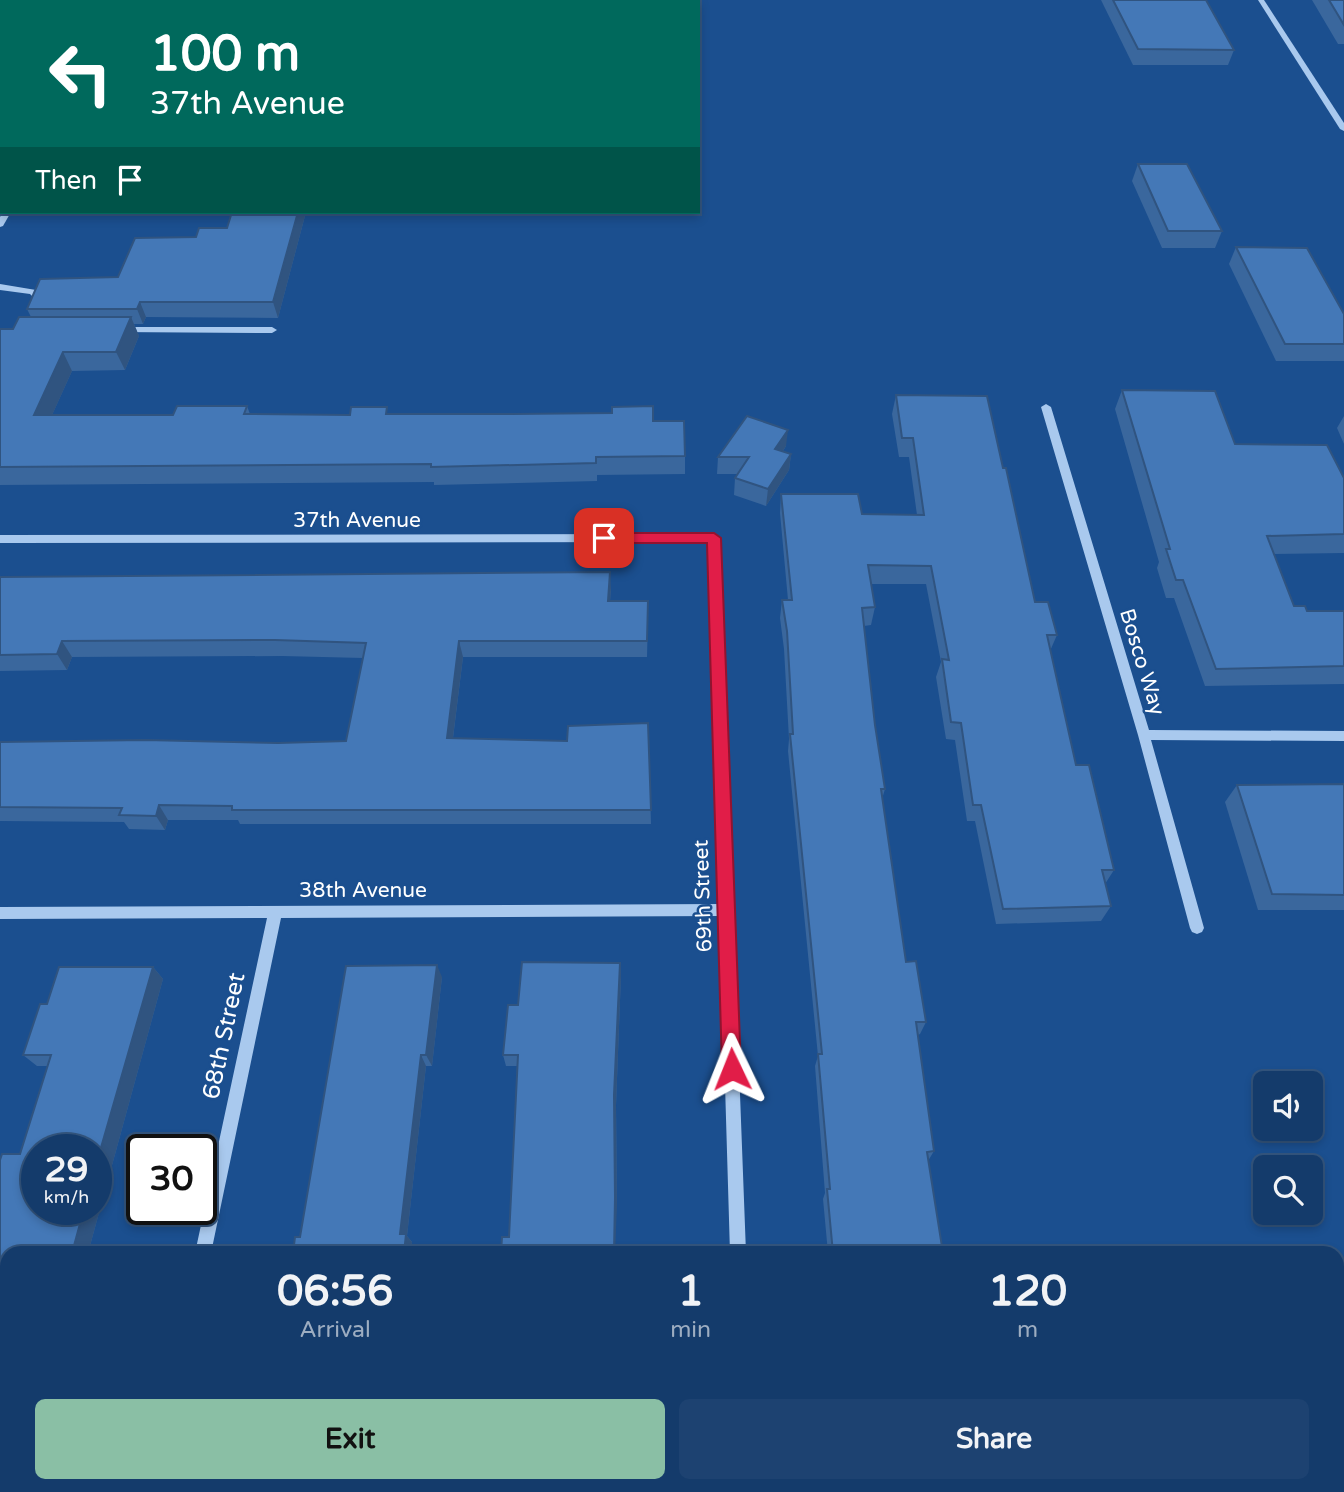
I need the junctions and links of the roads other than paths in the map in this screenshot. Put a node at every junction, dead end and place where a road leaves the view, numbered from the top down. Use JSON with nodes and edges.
{"nodes":[{"id":1,"x":1261,"y":0,"type":"edge"},
{"id":2,"x":1344,"y":129,"type":"edge"},
{"id":3,"x":0,"y":287,"type":"edge"},
{"id":4,"x":34,"y":312,"type":"edge"},
{"id":5,"x":107,"y":330,"type":"edge"},
{"id":6,"x":272,"y":330,"type":"dead end"},
{"id":7,"x":1046,"y":407,"type":"dead end"},
{"id":8,"x":714,"y":538,"type":"joint"},
{"id":9,"x":0,"y":539,"type":"edge"},
{"id":10,"x":1144,"y":735,"type":"junction"},
{"id":11,"x":1344,"y":736,"type":"edge"},
{"id":12,"x":726,"y":910,"type":"junction"},
{"id":13,"x":275,"y":912,"type":"junction"},
{"id":14,"x":0,"y":913,"type":"edge"},
{"id":15,"x":1197,"y":928,"type":"dead end"},
{"id":16,"x":204,"y":1246,"type":"edge"},
{"id":17,"x":738,"y":1246,"type":"edge"}],
"edges":[{"from":1,"to":2,"type":"street"},
{"from":3,"to":4,"type":"street"},
{"from":5,"to":6,"type":"street"},
{"from":7,"to":10,"type":"street","name":"Bosco Way"},
{"from":8,"to":9,"type":"street","name":"37th Avenue"},
{"from":8,"to":12,"type":"street","name":"69th Street"},
{"from":10,"to":11,"type":"street"},
{"from":10,"to":15,"type":"street","name":"Bosco Way"},
{"from":12,"to":13,"type":"street","name":"38th Avenue"},
{"from":12,"to":17,"type":"street","name":"69th Street"},
{"from":13,"to":14,"type":"street","name":"38th Avenue"},
{"from":13,"to":16,"type":"street","name":"68th Street"}]}
